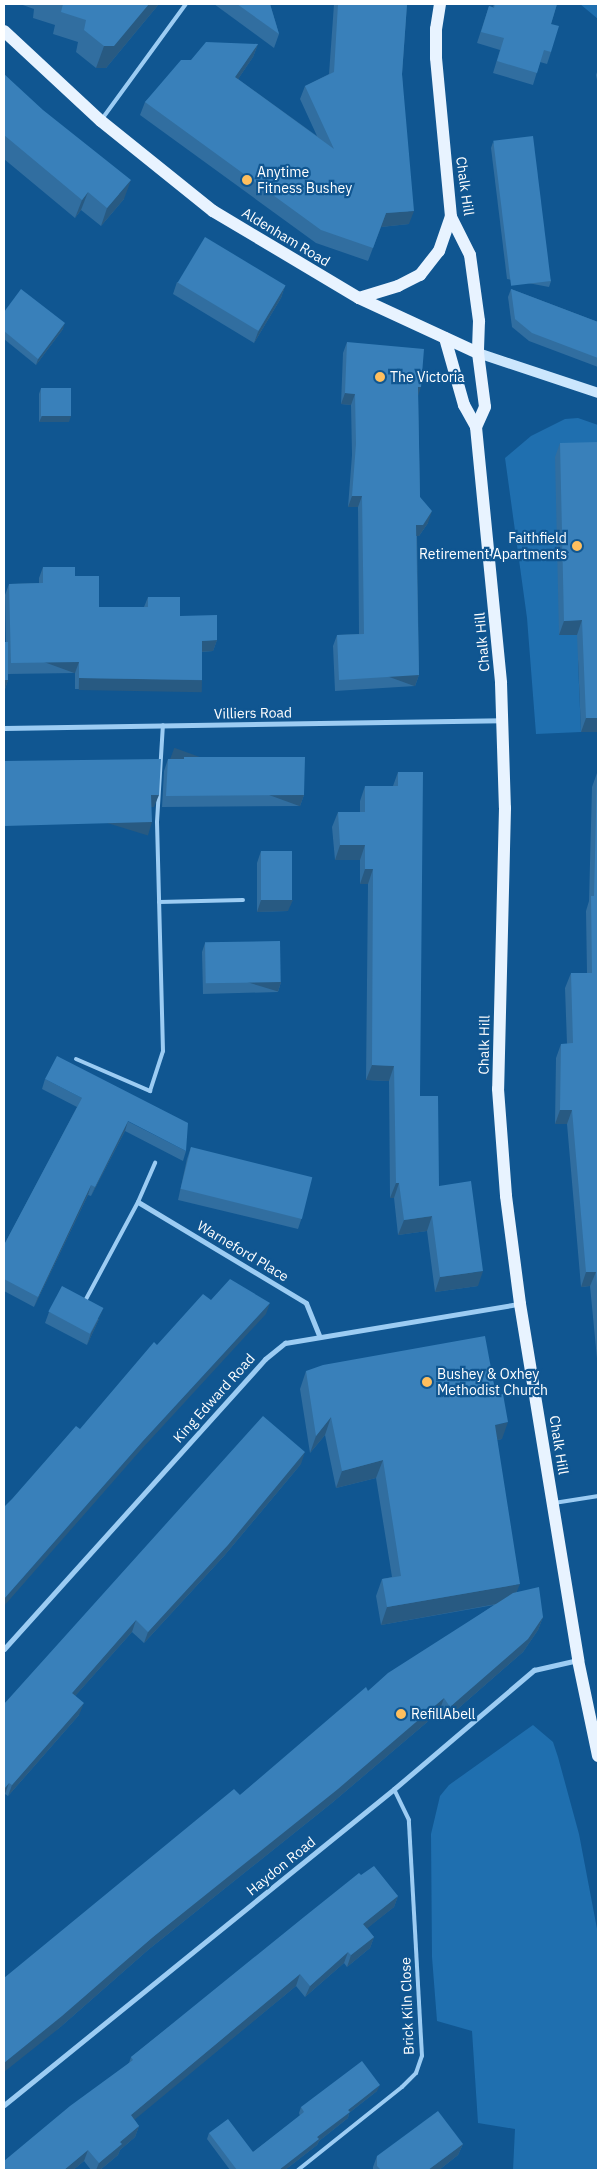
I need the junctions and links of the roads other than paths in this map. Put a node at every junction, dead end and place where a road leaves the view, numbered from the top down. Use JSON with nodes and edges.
{"nodes":[{"id":1,"x":186,"y":4,"type":"edge"},
{"id":2,"x":440,"y":4,"type":"edge"},
{"id":3,"x":4,"y":32,"type":"edge"},
{"id":4,"x":101,"y":121,"type":"junction"},
{"id":5,"x":452,"y":217,"type":"junction"},
{"id":6,"x":358,"y":298,"type":"junction"},
{"id":7,"x":446,"y":338,"type":"junction"},
{"id":8,"x":478,"y":353,"type":"junction"},
{"id":9,"x":598,"y":393,"type":"edge"},
{"id":10,"x":476,"y":427,"type":"junction"},
{"id":11,"x":502,"y":720,"type":"junction"},
{"id":12,"x":163,"y":726,"type":"junction"},
{"id":13,"x":4,"y":728,"type":"edge"},
{"id":14,"x":243,"y":900,"type":"dead end"},
{"id":15,"x":159,"y":902,"type":"junction"},
{"id":16,"x":76,"y":1060,"type":"dead end"},
{"id":17,"x":155,"y":1163,"type":"dead end"},
{"id":18,"x":138,"y":1202,"type":"junction"},
{"id":19,"x":85,"y":1302,"type":"edge"},
{"id":20,"x":520,"y":1304,"type":"junction"},
{"id":21,"x":318,"y":1335,"type":"junction"},
{"id":22,"x":598,"y":1496,"type":"edge"},
{"id":23,"x":553,"y":1503,"type":"junction"},
{"id":24,"x":4,"y":1649,"type":"edge"},
{"id":25,"x":578,"y":1660,"type":"junction"},
{"id":26,"x":598,"y":1756,"type":"edge"},
{"id":27,"x":394,"y":1789,"type":"junction"},
{"id":28,"x":4,"y":2105,"type":"edge"},
{"id":29,"x":298,"y":2170,"type":"edge"}],
"edges":[{"from":1,"to":4,"type":"lane"},
{"from":2,"to":5,"type":"main road","name":"Chalk Hill"},
{"from":3,"to":4,"type":"main road","name":"Aldenham Road"},
{"from":4,"to":6,"type":"main road","name":"Aldenham Road"},
{"from":5,"to":6,"type":"main road"},
{"from":5,"to":8,"type":"main road","name":"Chalk Hill"},
{"from":6,"to":7,"type":"main road","name":"Aldenham Road"},
{"from":7,"to":8,"type":"main road","name":"Aldenham Road"},
{"from":7,"to":10,"type":"main road","name":"Chalk Hill"},
{"from":8,"to":9,"type":"main road","name":"Aldenham Road"},
{"from":8,"to":10,"type":"main road","name":"Chalk Hill"},
{"from":10,"to":11,"type":"main road","name":"Chalk Hill"},
{"from":11,"to":12,"type":"street","name":"Villiers Road"},
{"from":11,"to":20,"type":"main road","name":"Chalk Hill"},
{"from":12,"to":13,"type":"street","name":"Villiers Road"},
{"from":12,"to":15,"type":"lane"},
{"from":14,"to":15,"type":"lane"},
{"from":15,"to":16,"type":"lane"},
{"from":17,"to":18,"type":"lane"},
{"from":18,"to":19,"type":"lane"},
{"from":18,"to":21,"type":"street","name":"Warneford Place"},
{"from":20,"to":21,"type":"street","name":"King Edward Road"},
{"from":20,"to":23,"type":"main road","name":"Chalk Hill"},
{"from":21,"to":24,"type":"street","name":"King Edward Road"},
{"from":22,"to":23,"type":"lane"},
{"from":23,"to":25,"type":"main road","name":"Chalk Hill"},
{"from":25,"to":26,"type":"main road","name":"Chalk Hill"},
{"from":25,"to":27,"type":"street","name":"Haydon Road"},
{"from":27,"to":28,"type":"street","name":"Haydon Road"},
{"from":27,"to":29,"type":"lane","name":"Brick Kiln Close"}]}
